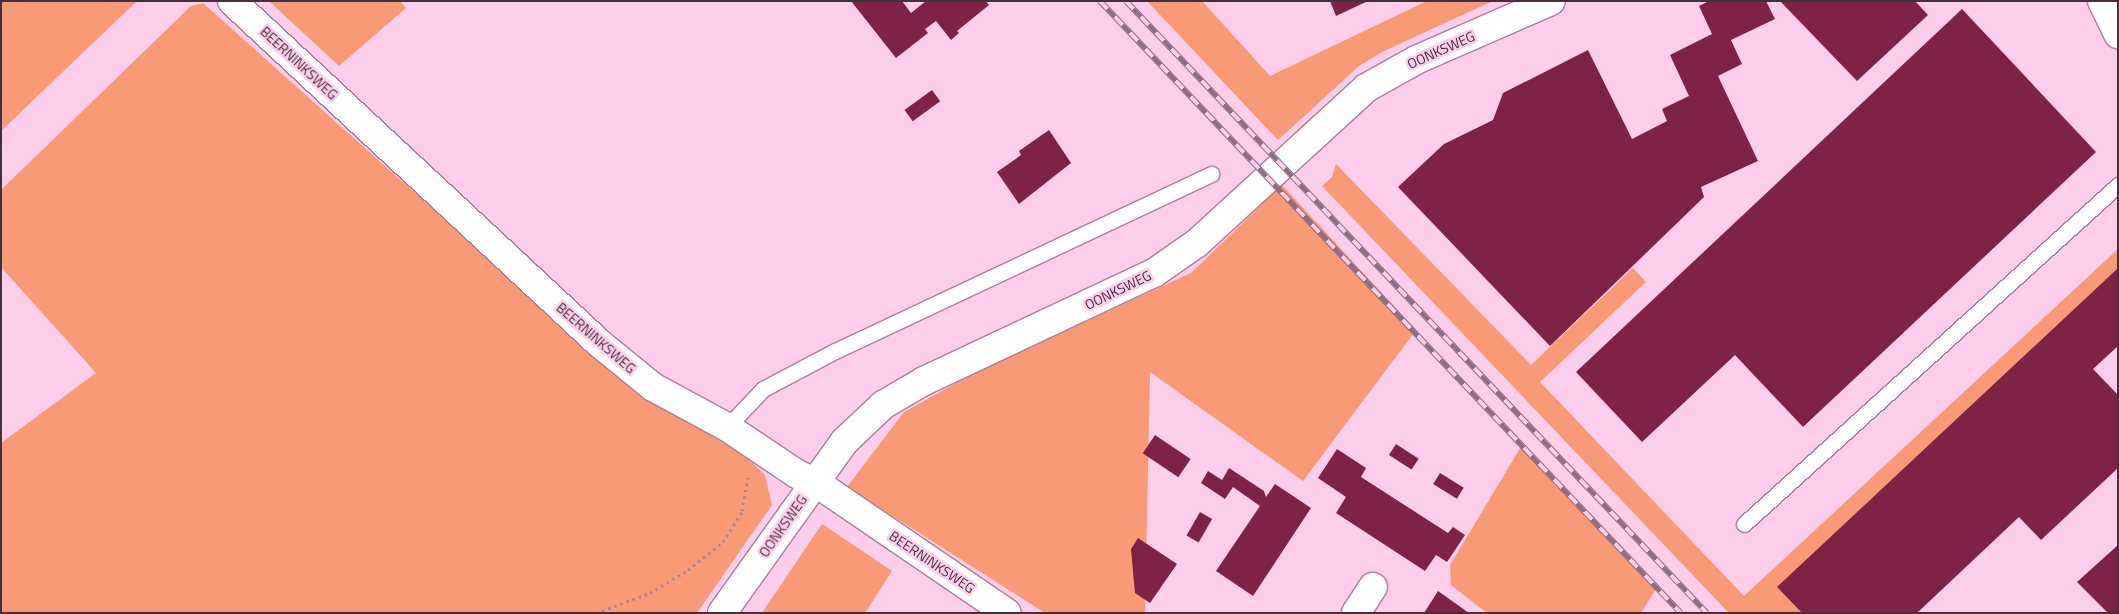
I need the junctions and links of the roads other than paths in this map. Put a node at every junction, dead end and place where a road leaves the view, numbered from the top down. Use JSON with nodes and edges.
{"nodes":[{"id":1,"x":232,"y":1,"type":"edge"},
{"id":2,"x":1551,"y":1,"type":"edge"},
{"id":3,"x":2102,"y":1,"type":"edge"},
{"id":4,"x":2118,"y":34,"type":"edge"},
{"id":5,"x":1211,"y":174,"type":"dead end"},
{"id":6,"x":2118,"y":185,"type":"edge"},
{"id":7,"x":727,"y":427,"type":"junction"},
{"id":8,"x":815,"y":482,"type":"junction"},
{"id":9,"x":1744,"y":524,"type":"dead end"},
{"id":10,"x":1373,"y":587,"type":"dead end"},
{"id":11,"x":722,"y":613,"type":"edge"},
{"id":12,"x":1007,"y":613,"type":"edge"},
{"id":13,"x":1356,"y":613,"type":"edge"}],
"edges":[{"from":1,"to":7,"type":"street","name":"BEERNINKSWEG"},
{"from":2,"to":8,"type":"street","name":"OONKSWEG"},
{"from":3,"to":4,"type":"street"},
{"from":5,"to":7,"type":"lane"},
{"from":6,"to":9,"type":"lane"},
{"from":7,"to":8,"type":"street","name":"BEERNINKSWEG"},
{"from":8,"to":11,"type":"street","name":"OONKSWEG"},
{"from":8,"to":12,"type":"street","name":"BEERNINKSWEG"},
{"from":10,"to":13,"type":"street"}]}
